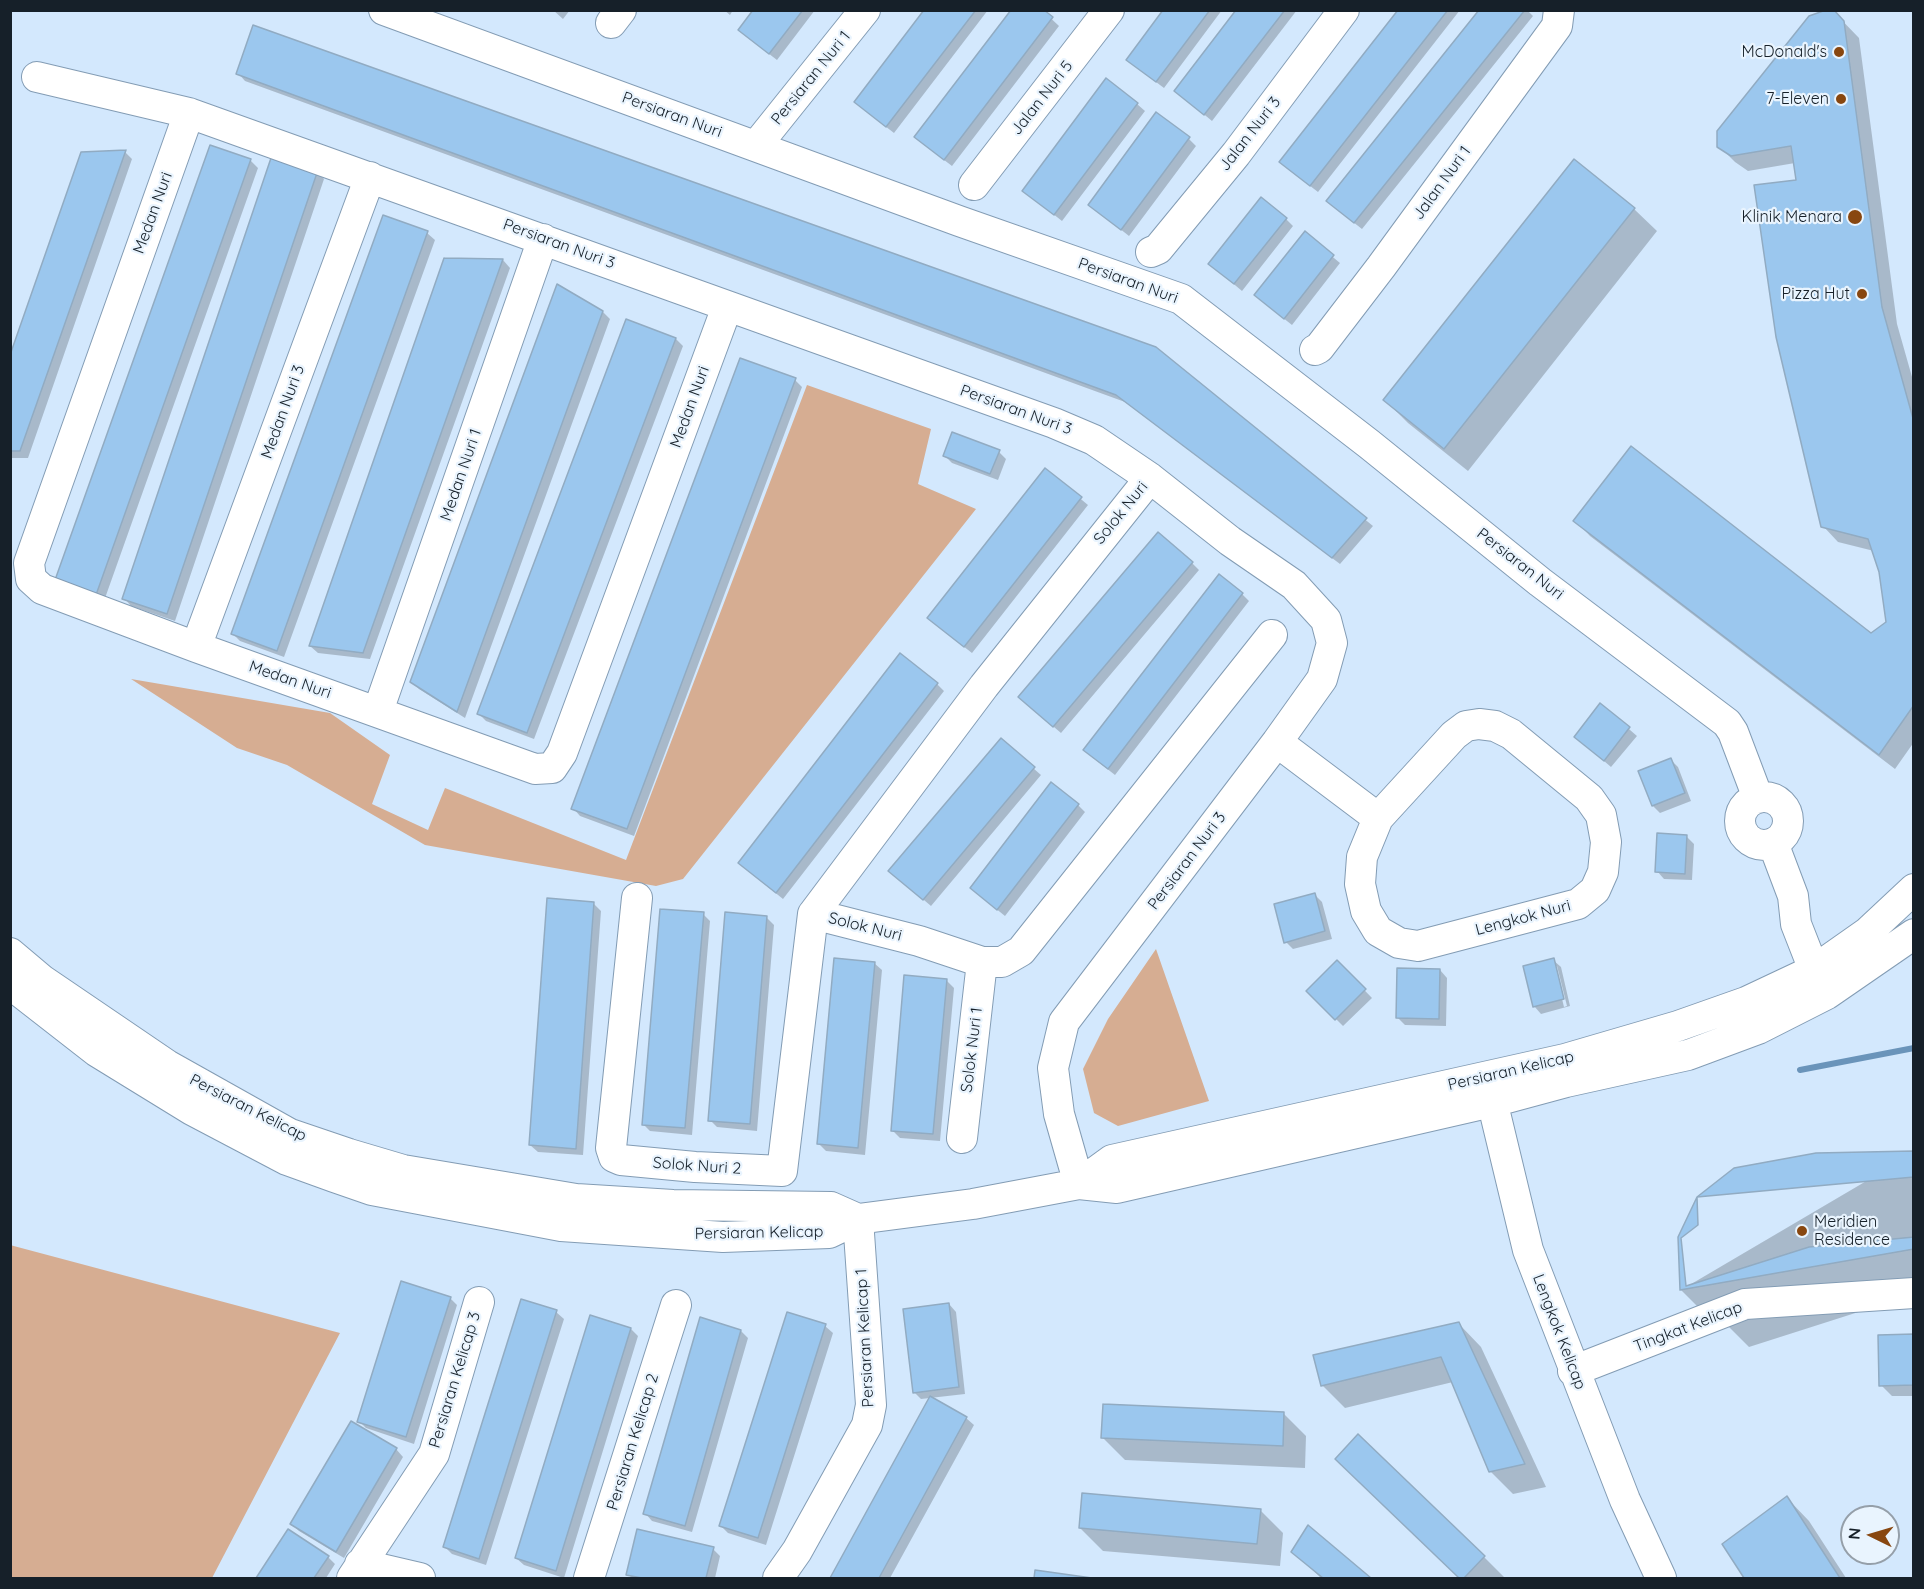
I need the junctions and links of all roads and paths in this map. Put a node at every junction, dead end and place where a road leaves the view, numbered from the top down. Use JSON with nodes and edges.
{"nodes":[{"id":1,"x":384,"y":10,"type":"edge"},
{"id":2,"x":865,"y":10,"type":"edge"},
{"id":3,"x":1109,"y":10,"type":"edge"},
{"id":4,"x":1344,"y":10,"type":"edge"},
{"id":5,"x":1558,"y":11,"type":"edge"},
{"id":6,"x":37,"y":77,"type":"dead end"},
{"id":7,"x":189,"y":113,"type":"junction"},
{"id":8,"x":756,"y":146,"type":"junction"},
{"id":9,"x":370,"y":177,"type":"junction"},
{"id":10,"x":974,"y":185,"type":"dead end"},
{"id":11,"x":543,"y":239,"type":"junction"},
{"id":12,"x":1151,"y":252,"type":"dead end"},
{"id":13,"x":727,"y":307,"type":"junction"},
{"id":14,"x":1315,"y":350,"type":"dead end"},
{"id":15,"x":1150,"y":478,"type":"junction"},
{"id":16,"x":1272,"y":635,"type":"dead end"},
{"id":17,"x":196,"y":647,"type":"junction"},
{"id":18,"x":378,"y":711,"type":"junction"},
{"id":19,"x":1277,"y":742,"type":"junction"},
{"id":20,"x":1378,"y":818,"type":"junction"},
{"id":21,"x":1914,"y":889,"type":"edge"},
{"id":22,"x":637,"y":897,"type":"dead end"},
{"id":23,"x":813,"y":914,"type":"junction"},
{"id":24,"x":1914,"y":934,"type":"edge"},
{"id":25,"x":10,"y":952,"type":"edge"},
{"id":26,"x":982,"y":962,"type":"junction"},
{"id":27,"x":1832,"y":974,"type":"junction"},
{"id":28,"x":10,"y":984,"type":"edge"},
{"id":29,"x":1489,"y":1089,"type":"junction"},
{"id":30,"x":962,"y":1138,"type":"dead end"},
{"id":31,"x":1079,"y":1184,"type":"junction"},
{"id":32,"x":517,"y":1203,"type":"junction"},
{"id":33,"x":858,"y":1219,"type":"junction"},
{"id":34,"x":1914,"y":1293,"type":"edge"},
{"id":35,"x":479,"y":1302,"type":"dead end"},
{"id":36,"x":676,"y":1305,"type":"dead end"},
{"id":37,"x":1573,"y":1371,"type":"junction"},
{"id":38,"x":356,"y":1571,"type":"edge"},
{"id":39,"x":420,"y":1578,"type":"edge"},
{"id":40,"x":589,"y":1578,"type":"edge"},
{"id":41,"x":778,"y":1578,"type":"edge"},
{"id":42,"x":1661,"y":1578,"type":"edge"}],
"edges":[{"from":1,"to":8,"type":"street","name":"Persiaran Nuri"},
{"from":2,"to":8,"type":"street","name":"Persiaran Nuri 1"},
{"from":3,"to":10,"type":"street","name":"Jalan Nuri 5"},
{"from":4,"to":12,"type":"street","name":"Jalan Nuri 3"},
{"from":5,"to":14,"type":"street","name":"Jalan Nuri 1"},
{"from":6,"to":7,"type":"street","name":"Persiaran Nuri 3"},
{"from":7,"to":9,"type":"street","name":"Persiaran Nuri 3"},
{"from":7,"to":17,"type":"street","name":"Medan Nuri"},
{"from":8,"to":27,"type":"street","name":"Persiaran Nuri"},
{"from":9,"to":11,"type":"street","name":"Persiaran Nuri 3"},
{"from":9,"to":17,"type":"street","name":"Medan Nuri 3"},
{"from":11,"to":13,"type":"street","name":"Persiaran Nuri 3"},
{"from":11,"to":18,"type":"street","name":"Medan Nuri 1"},
{"from":13,"to":15,"type":"street","name":"Persiaran Nuri 3"},
{"from":13,"to":18,"type":"street","name":"Medan Nuri"},
{"from":15,"to":19,"type":"street","name":"Persiaran Nuri 3"},
{"from":15,"to":23,"type":"street","name":"Solok Nuri"},
{"from":16,"to":26,"type":"street","name":"Solok Nuri"},
{"from":17,"to":18,"type":"street","name":"Medan Nuri"},
{"from":19,"to":20,"type":"street"},
{"from":19,"to":31,"type":"street","name":"Persiaran Nuri 3"},
{"from":20,"to":20,"type":"street","name":"Lengkok Nuri"},
{"from":21,"to":27,"type":"street","name":"Persiaran Kelicap"},
{"from":22,"to":23,"type":"street","name":"Solok Nuri 2"},
{"from":23,"to":26,"type":"street","name":"Solok Nuri"},
{"from":24,"to":27,"type":"street","name":"Persiaran Kelicap"},
{"from":25,"to":32,"type":"street","name":"Persiaran Kelicap"},
{"from":26,"to":30,"type":"street","name":"Solok Nuri 1"},
{"from":27,"to":29,"type":"street","name":"Persiaran Kelicap"},
{"from":28,"to":32,"type":"street","name":"Persiaran Kelicap"},
{"from":29,"to":31,"type":"street","name":"Persiaran Kelicap"},
{"from":29,"to":37,"type":"street","name":"Lengkok Kelicap"},
{"from":31,"to":33,"type":"street","name":"Persiaran Kelicap"},
{"from":32,"to":33,"type":"street","name":"Persiaran Kelicap"},
{"from":33,"to":41,"type":"street","name":"Persiaran Kelicap 1"},
{"from":34,"to":37,"type":"street","name":"Tingkat Kelicap"},
{"from":35,"to":38,"type":"street","name":"Persiaran Kelicap 3"},
{"from":36,"to":40,"type":"street","name":"Persiaran Kelicap 2"},
{"from":37,"to":42,"type":"street","name":"Lengkok Kelicap"},
{"from":38,"to":39,"type":"street"}]}
